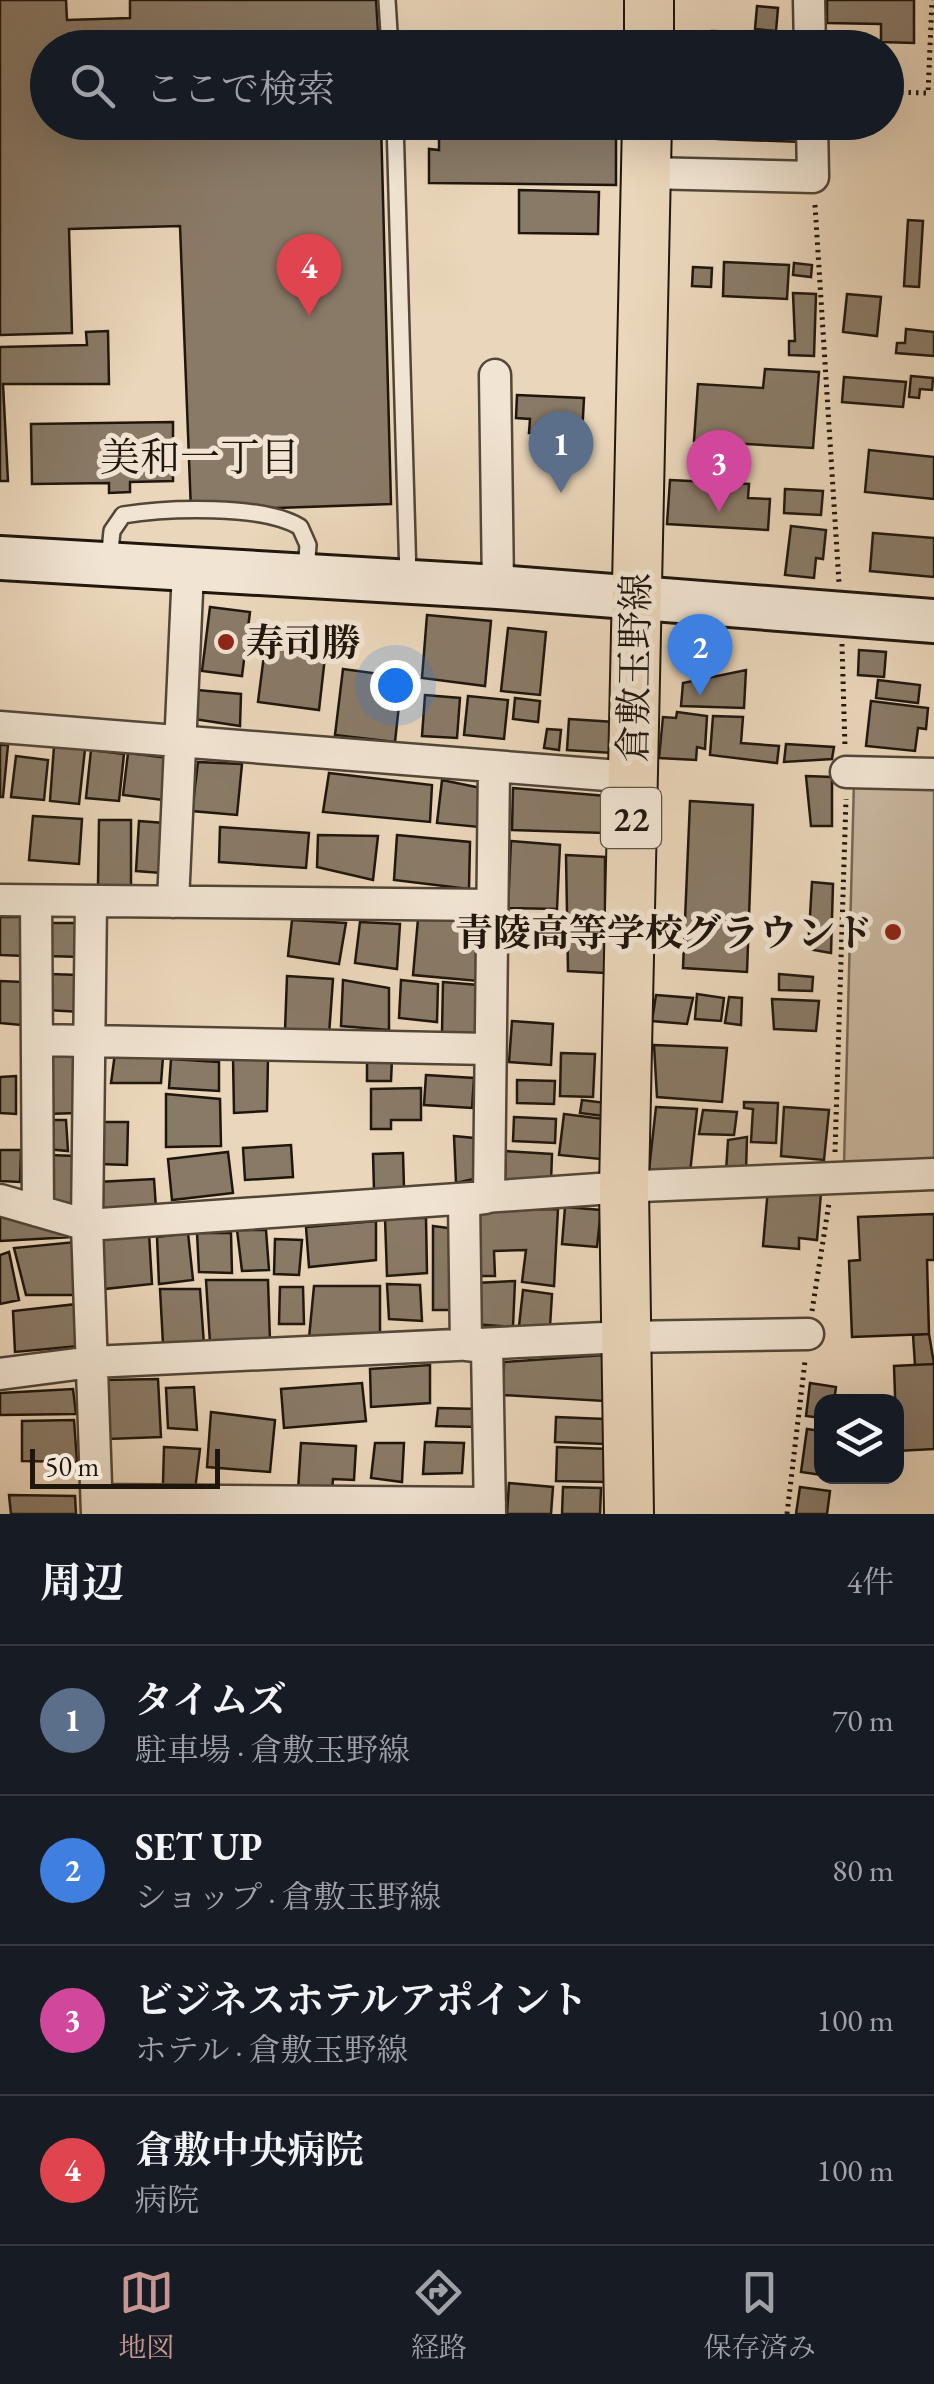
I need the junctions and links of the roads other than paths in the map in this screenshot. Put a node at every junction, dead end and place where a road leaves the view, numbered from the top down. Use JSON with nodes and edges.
{"nodes":[{"id":1,"x":387,"y":0,"type":"edge"},
{"id":2,"x":649,"y":0,"type":"edge"},
{"id":3,"x":809,"y":0,"type":"edge"},
{"id":4,"x":389,"y":30,"type":"edge"},
{"id":5,"x":648,"y":30,"type":"edge"},
{"id":6,"x":810,"y":30,"type":"edge"},
{"id":7,"x":395,"y":140,"type":"edge"},
{"id":8,"x":647,"y":140,"type":"edge"},
{"id":9,"x":812,"y":140,"type":"edge"},
{"id":10,"x":647,"y":173,"type":"junction"},
{"id":11,"x":495,"y":375,"type":"dead end"},
{"id":12,"x":0,"y":558,"type":"edge"},
{"id":13,"x":108,"y":565,"type":"junction"},
{"id":14,"x":188,"y":570,"type":"junction"},
{"id":15,"x":306,"y":576,"type":"junction"},
{"id":16,"x":408,"y":581,"type":"junction"},
{"id":17,"x":498,"y":587,"type":"junction"},
{"id":18,"x":637,"y":597,"type":"junction"},
{"id":19,"x":934,"y":621,"type":"edge"},
{"id":20,"x":0,"y":728,"type":"edge"},
{"id":21,"x":180,"y":743,"type":"junction"},
{"id":22,"x":494,"y":768,"type":"junction"},
{"id":23,"x":846,"y":772,"type":"road end"},
{"id":24,"x":934,"y":774,"type":"edge"},
{"id":25,"x":632,"y":777,"type":"junction"},
{"id":26,"x":0,"y":900,"type":"edge"},
{"id":27,"x":36,"y":901,"type":"junction"},
{"id":28,"x":91,"y":902,"type":"junction"},
{"id":29,"x":174,"y":902,"type":"junction"},
{"id":30,"x":491,"y":904,"type":"junction"},
{"id":31,"x":37,"y":1040,"type":"junction"},
{"id":32,"x":90,"y":1040,"type":"junction"},
{"id":33,"x":489,"y":1049,"type":"junction"},
{"id":34,"x":934,"y":1174,"type":"edge"},
{"id":35,"x":624,"y":1188,"type":"junction"},
{"id":36,"x":489,"y":1197,"type":"junction"},
{"id":37,"x":0,"y":1200,"type":"edge"},
{"id":38,"x":38,"y":1211,"type":"junction"},
{"id":39,"x":86,"y":1225,"type":"junction"},
{"id":40,"x":808,"y":1334,"type":"dead end"},
{"id":41,"x":625,"y":1337,"type":"junction"},
{"id":42,"x":487,"y":1347,"type":"junction"},
{"id":43,"x":92,"y":1362,"type":"junction"},
{"id":44,"x":0,"y":1374,"type":"edge"},
{"id":45,"x":97,"y":1507,"type":"edge"},
{"id":46,"x":490,"y":1509,"type":"edge"},
{"id":47,"x":629,"y":1514,"type":"edge"}],
"edges":[{"from":1,"to":4,"type":"lane"},
{"from":2,"to":5,"type":"main road"},
{"from":3,"to":6,"type":"street"},
{"from":7,"to":16,"type":"lane"},
{"from":8,"to":10,"type":"main road","name":"倉敷玉野線","number":"22"},
{"from":9,"to":10,"type":"street"},
{"from":10,"to":18,"type":"main road","name":"倉敷玉野線","number":"22"},
{"from":11,"to":17,"type":"street"},
{"from":12,"to":13,"type":"street"},
{"from":13,"to":14,"type":"street"},
{"from":13,"to":15,"type":"lane"},
{"from":14,"to":15,"type":"street"},
{"from":14,"to":21,"type":"street"},
{"from":15,"to":16,"type":"street"},
{"from":16,"to":17,"type":"street"},
{"from":17,"to":18,"type":"street"},
{"from":18,"to":19,"type":"street"},
{"from":18,"to":25,"type":"main road","name":"倉敷玉野線","number":"22"},
{"from":20,"to":21,"type":"street"},
{"from":21,"to":22,"type":"street"},
{"from":21,"to":29,"type":"street"},
{"from":22,"to":25,"type":"street"},
{"from":22,"to":30,"type":"street"},
{"from":23,"to":24,"type":"street"},
{"from":25,"to":35,"type":"main road","name":"倉敷玉野線","number":"22"},
{"from":26,"to":27,"type":"street"},
{"from":27,"to":28,"type":"street"},
{"from":27,"to":31,"type":"street"},
{"from":28,"to":29,"type":"street"},
{"from":28,"to":32,"type":"street"},
{"from":29,"to":30,"type":"street"},
{"from":30,"to":33,"type":"street"},
{"from":31,"to":32,"type":"street"},
{"from":31,"to":38,"type":"street"},
{"from":32,"to":33,"type":"street"},
{"from":32,"to":39,"type":"street"},
{"from":33,"to":36,"type":"street"},
{"from":34,"to":35,"type":"street"},
{"from":35,"to":36,"type":"street"},
{"from":35,"to":41,"type":"main road","name":"倉敷玉野線","number":"22"},
{"from":36,"to":39,"type":"street"},
{"from":36,"to":42,"type":"street"},
{"from":37,"to":38,"type":"street"},
{"from":38,"to":39,"type":"street"},
{"from":39,"to":43,"type":"street"},
{"from":40,"to":41,"type":"street"},
{"from":41,"to":42,"type":"street"},
{"from":41,"to":47,"type":"main road","name":"倉敷玉野線","number":"22"},
{"from":42,"to":43,"type":"street"},
{"from":42,"to":46,"type":"street"},
{"from":43,"to":44,"type":"street"},
{"from":43,"to":45,"type":"street"},
{"from":45,"to":46,"type":"street"}]}
